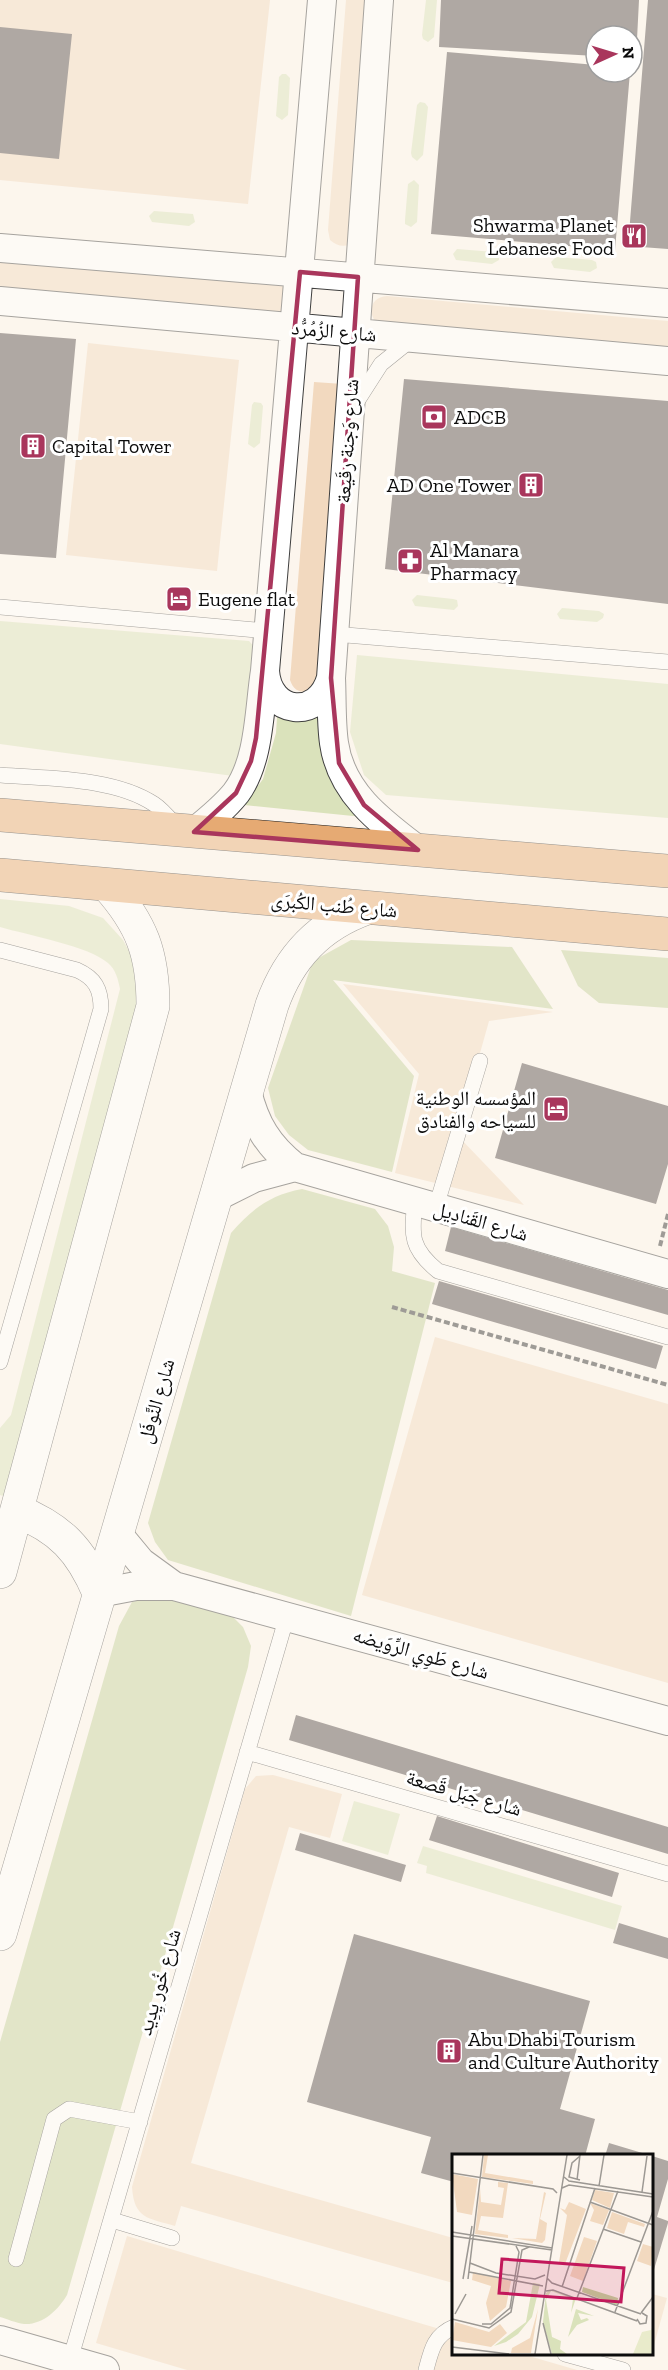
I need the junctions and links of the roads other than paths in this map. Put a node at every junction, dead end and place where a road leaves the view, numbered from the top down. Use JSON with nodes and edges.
{"nodes":[{"id":1,"x":322,"y":0,"type":"edge"},
{"id":2,"x":379,"y":0,"type":"edge"},
{"id":3,"x":0,"y":248,"type":"edge"},
{"id":4,"x":300,"y":272,"type":"junction"},
{"id":5,"x":358,"y":278,"type":"junction"},
{"id":6,"x":0,"y":301,"type":"edge"},
{"id":7,"x":668,"y":303,"type":"edge"},
{"id":8,"x":295,"y":327,"type":"junction"},
{"id":9,"x":354,"y":333,"type":"junction"},
{"id":10,"x":414,"y":338,"type":"junction"},
{"id":11,"x":668,"y":361,"type":"edge"},
{"id":12,"x":348,"y":416,"type":"junction"},
{"id":13,"x":0,"y":606,"type":"edge"},
{"id":14,"x":268,"y":631,"type":"junction"},
{"id":15,"x":334,"y":634,"type":"junction"},
{"id":16,"x":668,"y":662,"type":"edge"},
{"id":17,"x":265,"y":670,"type":"junction"},
{"id":18,"x":331,"y":678,"type":"junction"},
{"id":19,"x":0,"y":775,"type":"edge"},
{"id":20,"x":0,"y":815,"type":"edge"},
{"id":21,"x":188,"y":831,"type":"junction"},
{"id":22,"x":418,"y":850,"type":"junction"},
{"id":23,"x":668,"y":871,"type":"edge"},
{"id":24,"x":0,"y":876,"type":"edge"},
{"id":25,"x":107,"y":885,"type":"junction"},
{"id":26,"x":367,"y":908,"type":"junction"},
{"id":27,"x":668,"y":934,"type":"edge"},
{"id":28,"x":0,"y":950,"type":"edge"},
{"id":29,"x":480,"y":1061,"type":"dead end"},
{"id":30,"x":247,"y":1091,"type":"junction"},
{"id":31,"x":295,"y":1167,"type":"junction"},
{"id":32,"x":216,"y":1197,"type":"junction"},
{"id":33,"x":426,"y":1205,"type":"junction"},
{"id":34,"x":668,"y":1274,"type":"edge"},
{"id":35,"x":668,"y":1337,"type":"edge"},
{"id":36,"x":0,"y":1362,"type":"edge"},
{"id":37,"x":7,"y":1518,"type":"edge"},
{"id":38,"x":117,"y":1533,"type":"junction"},
{"id":39,"x":0,"y":1572,"type":"edge"},
{"id":40,"x":174,"y":1586,"type":"junction"},
{"id":41,"x":99,"y":1593,"type":"junction"},
{"id":42,"x":287,"y":1616,"type":"junction"},
{"id":43,"x":668,"y":1721,"type":"edge"},
{"id":44,"x":248,"y":1752,"type":"junction"},
{"id":45,"x":668,"y":1874,"type":"edge"},
{"id":46,"x":0,"y":1934,"type":"edge"},
{"id":47,"x":140,"y":2122,"type":"junction"},
{"id":48,"x":112,"y":2220,"type":"junction"},
{"id":49,"x":172,"y":2238,"type":"dead end"},
{"id":50,"x":16,"y":2259,"type":"dead end"},
{"id":51,"x":452,"y":2327,"type":"edge"},
{"id":52,"x":0,"y":2340,"type":"edge"},
{"id":53,"x":568,"y":2355,"type":"edge"},
{"id":54,"x":70,"y":2360,"type":"junction"},
{"id":55,"x":105,"y":2370,"type":"edge"},
{"id":56,"x":426,"y":2370,"type":"edge"},
{"id":57,"x":623,"y":2370,"type":"edge"}],
"edges":[{"from":1,"to":4,"type":"street"},
{"from":2,"to":5,"type":"street","name":"شارع وَجنة رقَيعة"},
{"from":3,"to":4,"type":"street"},
{"from":4,"to":5,"type":"street"},
{"from":4,"to":8,"type":"street"},
{"from":5,"to":7,"type":"street"},
{"from":5,"to":9,"type":"street","name":"شارع وَجنة رقَيعة"},
{"from":6,"to":8,"type":"street","name":"شارع الزُمُرُّد"},
{"from":8,"to":9,"type":"street","name":"شارع الزُمُرُّد"},
{"from":8,"to":14,"type":"street"},
{"from":9,"to":10,"type":"street","name":"شارع الزُمُرُّد"},
{"from":9,"to":12,"type":"street","name":"شارع وَجنة رقَيعة"},
{"from":10,"to":11,"type":"street","name":"شارع الزُمُرُّد"},
{"from":10,"to":12,"type":"lane"},
{"from":12,"to":15,"type":"street","name":"شارع وَجنة رقَيعة"},
{"from":13,"to":14,"type":"lane"},
{"from":14,"to":17,"type":"street"},
{"from":15,"to":16,"type":"lane"},
{"from":15,"to":18,"type":"street","name":"شارع وَجنة رقَيعة"},
{"from":17,"to":18,"type":"street"},
{"from":17,"to":21,"type":"street"},
{"from":18,"to":22,"type":"street","name":"شارع وَجنة رقَيعة"},
{"from":19,"to":21,"type":"lane"},
{"from":20,"to":21,"type":"main road"},
{"from":21,"to":22,"type":"main road"},
{"from":22,"to":23,"type":"main road"},
{"from":24,"to":25,"type":"main road","name":"شارع طُنب الكُبرَى"},
{"from":25,"to":26,"type":"main road","name":"شارع طُنب الكُبرَى"},
{"from":25,"to":37,"type":"street"},
{"from":26,"to":27,"type":"main road","name":"شارع طُنب الكُبرَى"},
{"from":26,"to":30,"type":"street","name":"شارع النَّوفَل"},
{"from":28,"to":36,"type":"lane"},
{"from":29,"to":33,"type":"lane"},
{"from":30,"to":31,"type":"street","name":"شارع القَنادِيل"},
{"from":30,"to":32,"type":"street","name":"شارع النَّوفَل"},
{"from":31,"to":32,"type":"street"},
{"from":31,"to":33,"type":"street","name":"شارع القَنادِيل"},
{"from":32,"to":38,"type":"street","name":"شارع النَّوفَل"},
{"from":33,"to":34,"type":"street","name":"شارع القَنادِيل"},
{"from":33,"to":35,"type":"lane"},
{"from":37,"to":39,"type":"street"},
{"from":37,"to":41,"type":"street"},
{"from":38,"to":40,"type":"street","name":"شارع طَوِي الرِّوَيضه"},
{"from":38,"to":41,"type":"street","name":"شارع النَّوفَل"},
{"from":40,"to":41,"type":"street","name":"شارع طَوِي الرِّوَيضه"},
{"from":40,"to":42,"type":"street","name":"شارع طَوِي الرِّوَيضه"},
{"from":41,"to":46,"type":"street","name":"شارع النَّوفَل"},
{"from":42,"to":43,"type":"street","name":"شارع طَوِي الرِّوَيضه"},
{"from":42,"to":44,"type":"lane","name":"شارع خُور يِدِيد"},
{"from":44,"to":45,"type":"lane","name":"شارع جَبَل قَصعة"},
{"from":44,"to":47,"type":"lane","name":"شارع خُور يِدِيد"},
{"from":47,"to":48,"type":"lane","name":"شارع خُور يِدِيد"},
{"from":47,"to":50,"type":"lane"},
{"from":48,"to":49,"type":"lane"},
{"from":48,"to":54,"type":"lane","name":"شارع خُور يِدِيد"},
{"from":51,"to":56,"type":"lane"},
{"from":52,"to":54,"type":"street"},
{"from":53,"to":57,"type":"lane"},
{"from":54,"to":55,"type":"street"}]}
